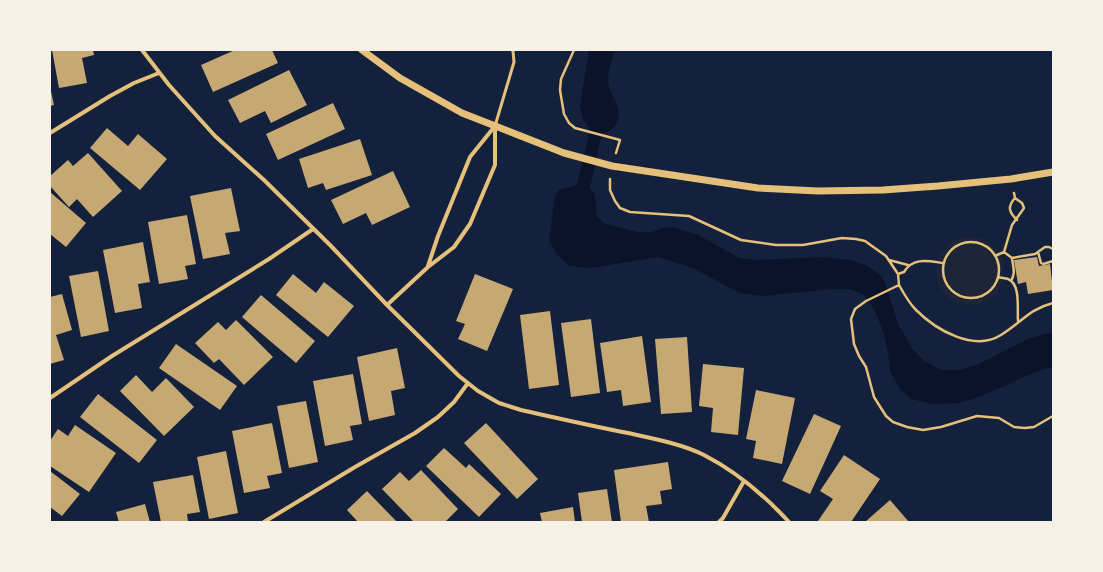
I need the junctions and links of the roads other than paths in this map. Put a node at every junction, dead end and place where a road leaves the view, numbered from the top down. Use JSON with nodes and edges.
{"nodes":[{"id":1,"x":142,"y":50,"type":"edge"},
{"id":2,"x":362,"y":50,"type":"edge"},
{"id":3,"x":512,"y":50,"type":"edge"},
{"id":4,"x":159,"y":73,"type":"junction"},
{"id":5,"x":495,"y":126,"type":"junction"},
{"id":6,"x":50,"y":133,"type":"edge"},
{"id":7,"x":1053,"y":172,"type":"edge"},
{"id":8,"x":313,"y":229,"type":"junction"},
{"id":9,"x":428,"y":267,"type":"junction"},
{"id":10,"x":387,"y":304,"type":"junction"},
{"id":11,"x":468,"y":383,"type":"junction"},
{"id":12,"x":50,"y":398,"type":"edge"},
{"id":13,"x":744,"y":481,"type":"junction"},
{"id":14,"x":264,"y":522,"type":"edge"},
{"id":15,"x":719,"y":522,"type":"edge"},
{"id":16,"x":789,"y":522,"type":"edge"}],
"edges":[{"from":1,"to":4,"type":"street"},
{"from":2,"to":5,"type":"street"},
{"from":3,"to":5,"type":"lane"},
{"from":4,"to":6,"type":"street"},
{"from":4,"to":8,"type":"street"},
{"from":5,"to":7,"type":"street"},
{"from":5,"to":9,"type":"street"},
{"from":5,"to":9,"type":"street"},
{"from":8,"to":10,"type":"street"},
{"from":8,"to":12,"type":"street"},
{"from":9,"to":10,"type":"street"},
{"from":10,"to":11,"type":"street"},
{"from":11,"to":13,"type":"street"},
{"from":11,"to":14,"type":"street"},
{"from":13,"to":15,"type":"street"},
{"from":13,"to":16,"type":"street"}]}
